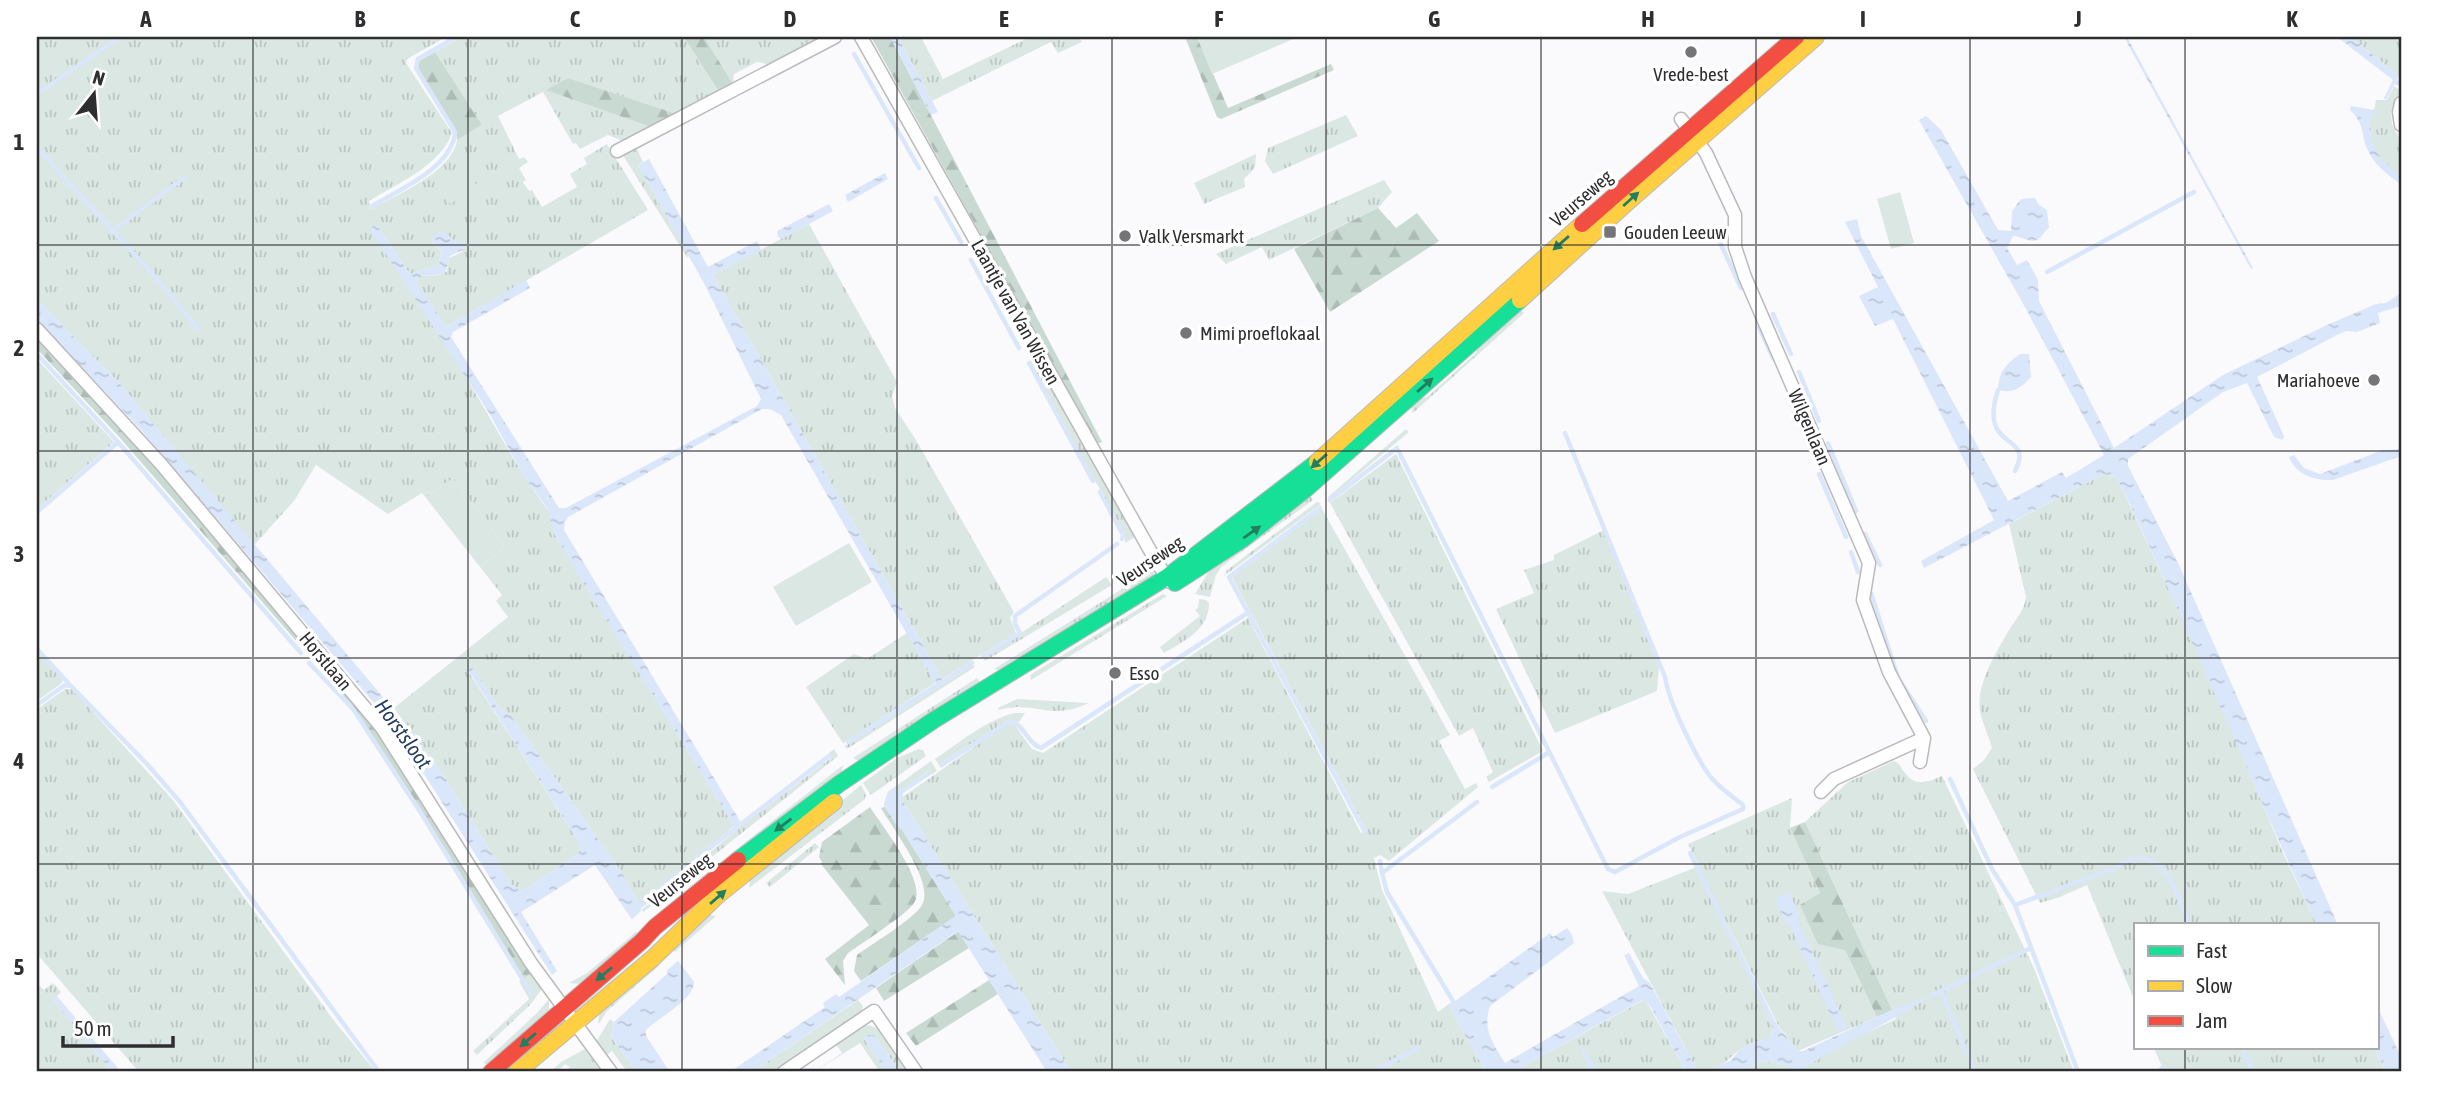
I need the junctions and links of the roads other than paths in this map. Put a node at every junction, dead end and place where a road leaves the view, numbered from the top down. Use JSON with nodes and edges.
{"nodes":[{"id":1,"x":835,"y":37,"type":"edge"},
{"id":2,"x":861,"y":37,"type":"edge"},
{"id":3,"x":1796,"y":37,"type":"edge"},
{"id":4,"x":1816,"y":37,"type":"edge"},
{"id":5,"x":2400,"y":107,"type":"edge"},
{"id":6,"x":2401,"y":125,"type":"edge"},
{"id":7,"x":1689,"y":130,"type":"junction"},
{"id":8,"x":617,"y":151,"type":"dead end"},
{"id":9,"x":37,"y":329,"type":"edge"},
{"id":10,"x":1170,"y":581,"type":"junction"},
{"id":11,"x":1924,"y":738,"type":"junction"},
{"id":12,"x":1920,"y":762,"type":"dead end"},
{"id":13,"x":1821,"y":792,"type":"dead end"},
{"id":14,"x":565,"y":1007,"type":"junction"},
{"id":15,"x":575,"y":1023,"type":"junction"},
{"id":16,"x":491,"y":1072,"type":"edge"},
{"id":17,"x":517,"y":1072,"type":"edge"},
{"id":18,"x":611,"y":1072,"type":"edge"},
{"id":19,"x":784,"y":1072,"type":"edge"},
{"id":20,"x":916,"y":1072,"type":"edge"}],
"edges":[{"from":1,"to":8,"type":"street"},
{"from":2,"to":10,"type":"street","name":"Laantje van Van Wissen"},
{"from":3,"to":7,"type":"main road","name":"Veurseweg"},
{"from":4,"to":7,"type":"main road","name":"Veurseweg"},
{"from":5,"to":6,"type":"street"},
{"from":7,"to":10,"type":"main road","name":"Veurseweg"},
{"from":7,"to":11,"type":"street","name":"Wilgenlaan"},
{"from":9,"to":14,"type":"street","name":"Horstlaan"},
{"from":10,"to":14,"type":"main road","name":"Veurseweg","one_way":true},
{"from":15,"to":10,"type":"main road","name":"Veurseweg","one_way":true},
{"from":11,"to":12,"type":"street"},
{"from":11,"to":13,"type":"street"},
{"from":14,"to":15,"type":"street","name":"Horstlaan"},
{"from":14,"to":16,"type":"main road","name":"Veurseweg","one_way":true},
{"from":15,"to":17,"type":"main road","name":"Veurseweg"},
{"from":15,"to":18,"type":"street","name":"Horstlaan"},
{"from":19,"to":20,"type":"street"}]}
